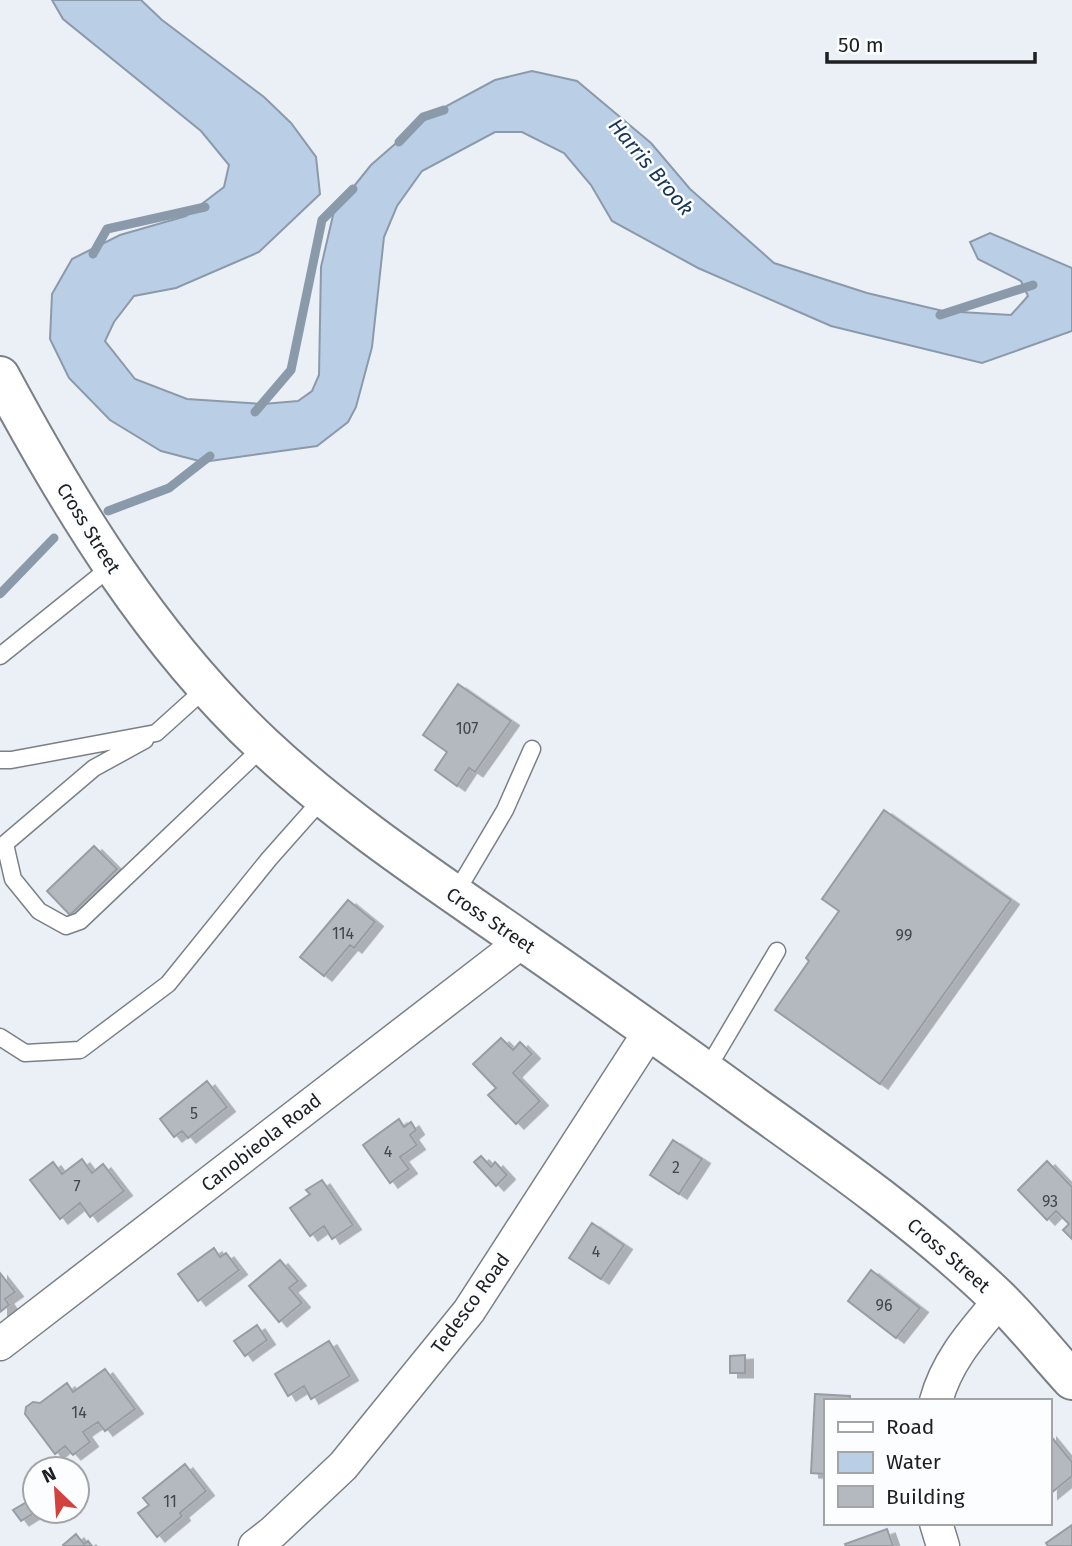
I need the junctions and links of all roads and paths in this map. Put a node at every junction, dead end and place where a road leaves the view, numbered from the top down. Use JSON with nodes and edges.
{"nodes":[{"id":1,"x":0,"y":376,"type":"edge"},
{"id":2,"x":112,"y":566,"type":"junction"},
{"id":3,"x":0,"y":656,"type":"edge"},
{"id":4,"x":206,"y":688,"type":"junction"},
{"id":5,"x":156,"y":733,"type":"junction"},
{"id":6,"x":264,"y":746,"type":"junction"},
{"id":7,"x":532,"y":749,"type":"dead end"},
{"id":8,"x":0,"y":760,"type":"edge"},
{"id":9,"x":324,"y":797,"type":"junction"},
{"id":10,"x":2,"y":846,"type":"edge"},
{"id":11,"x":454,"y":896,"type":"junction"},
{"id":12,"x":523,"y":941,"type":"junction"},
{"id":13,"x":777,"y":951,"type":"dead end"},
{"id":14,"x":650,"y":1031,"type":"junction"},
{"id":15,"x":0,"y":1037,"type":"edge"},
{"id":16,"x":706,"y":1071,"type":"junction"},
{"id":17,"x":1000,"y":1300,"type":"junction"},
{"id":18,"x":0,"y":1344,"type":"edge"},
{"id":19,"x":1072,"y":1380,"type":"edge"},
{"id":20,"x":937,"y":1399,"type":"edge"},
{"id":21,"x":937,"y":1525,"type":"edge"},
{"id":22,"x":255,"y":1546,"type":"edge"},
{"id":23,"x":943,"y":1546,"type":"edge"}],
"edges":[{"from":1,"to":2,"type":"street","name":"Cross Street"},
{"from":2,"to":3,"type":"lane"},
{"from":2,"to":4,"type":"street","name":"Cross Street"},
{"from":4,"to":5,"type":"lane"},
{"from":4,"to":6,"type":"street","name":"Cross Street"},
{"from":5,"to":8,"type":"lane"},
{"from":5,"to":10,"type":"lane"},
{"from":6,"to":9,"type":"street","name":"Cross Street"},
{"from":6,"to":10,"type":"lane"},
{"from":7,"to":11,"type":"lane"},
{"from":9,"to":11,"type":"street","name":"Cross Street"},
{"from":9,"to":15,"type":"lane"},
{"from":11,"to":12,"type":"street","name":"Cross Street"},
{"from":12,"to":14,"type":"street","name":"Cross Street"},
{"from":12,"to":18,"type":"street","name":"Canobieola Road"},
{"from":13,"to":16,"type":"lane"},
{"from":14,"to":16,"type":"street","name":"Cross Street"},
{"from":14,"to":22,"type":"street","name":"Tedesco Road"},
{"from":16,"to":17,"type":"street","name":"Cross Street"},
{"from":17,"to":19,"type":"street","name":"Cross Street"},
{"from":17,"to":20,"type":"street"},
{"from":21,"to":23,"type":"street"}]}
